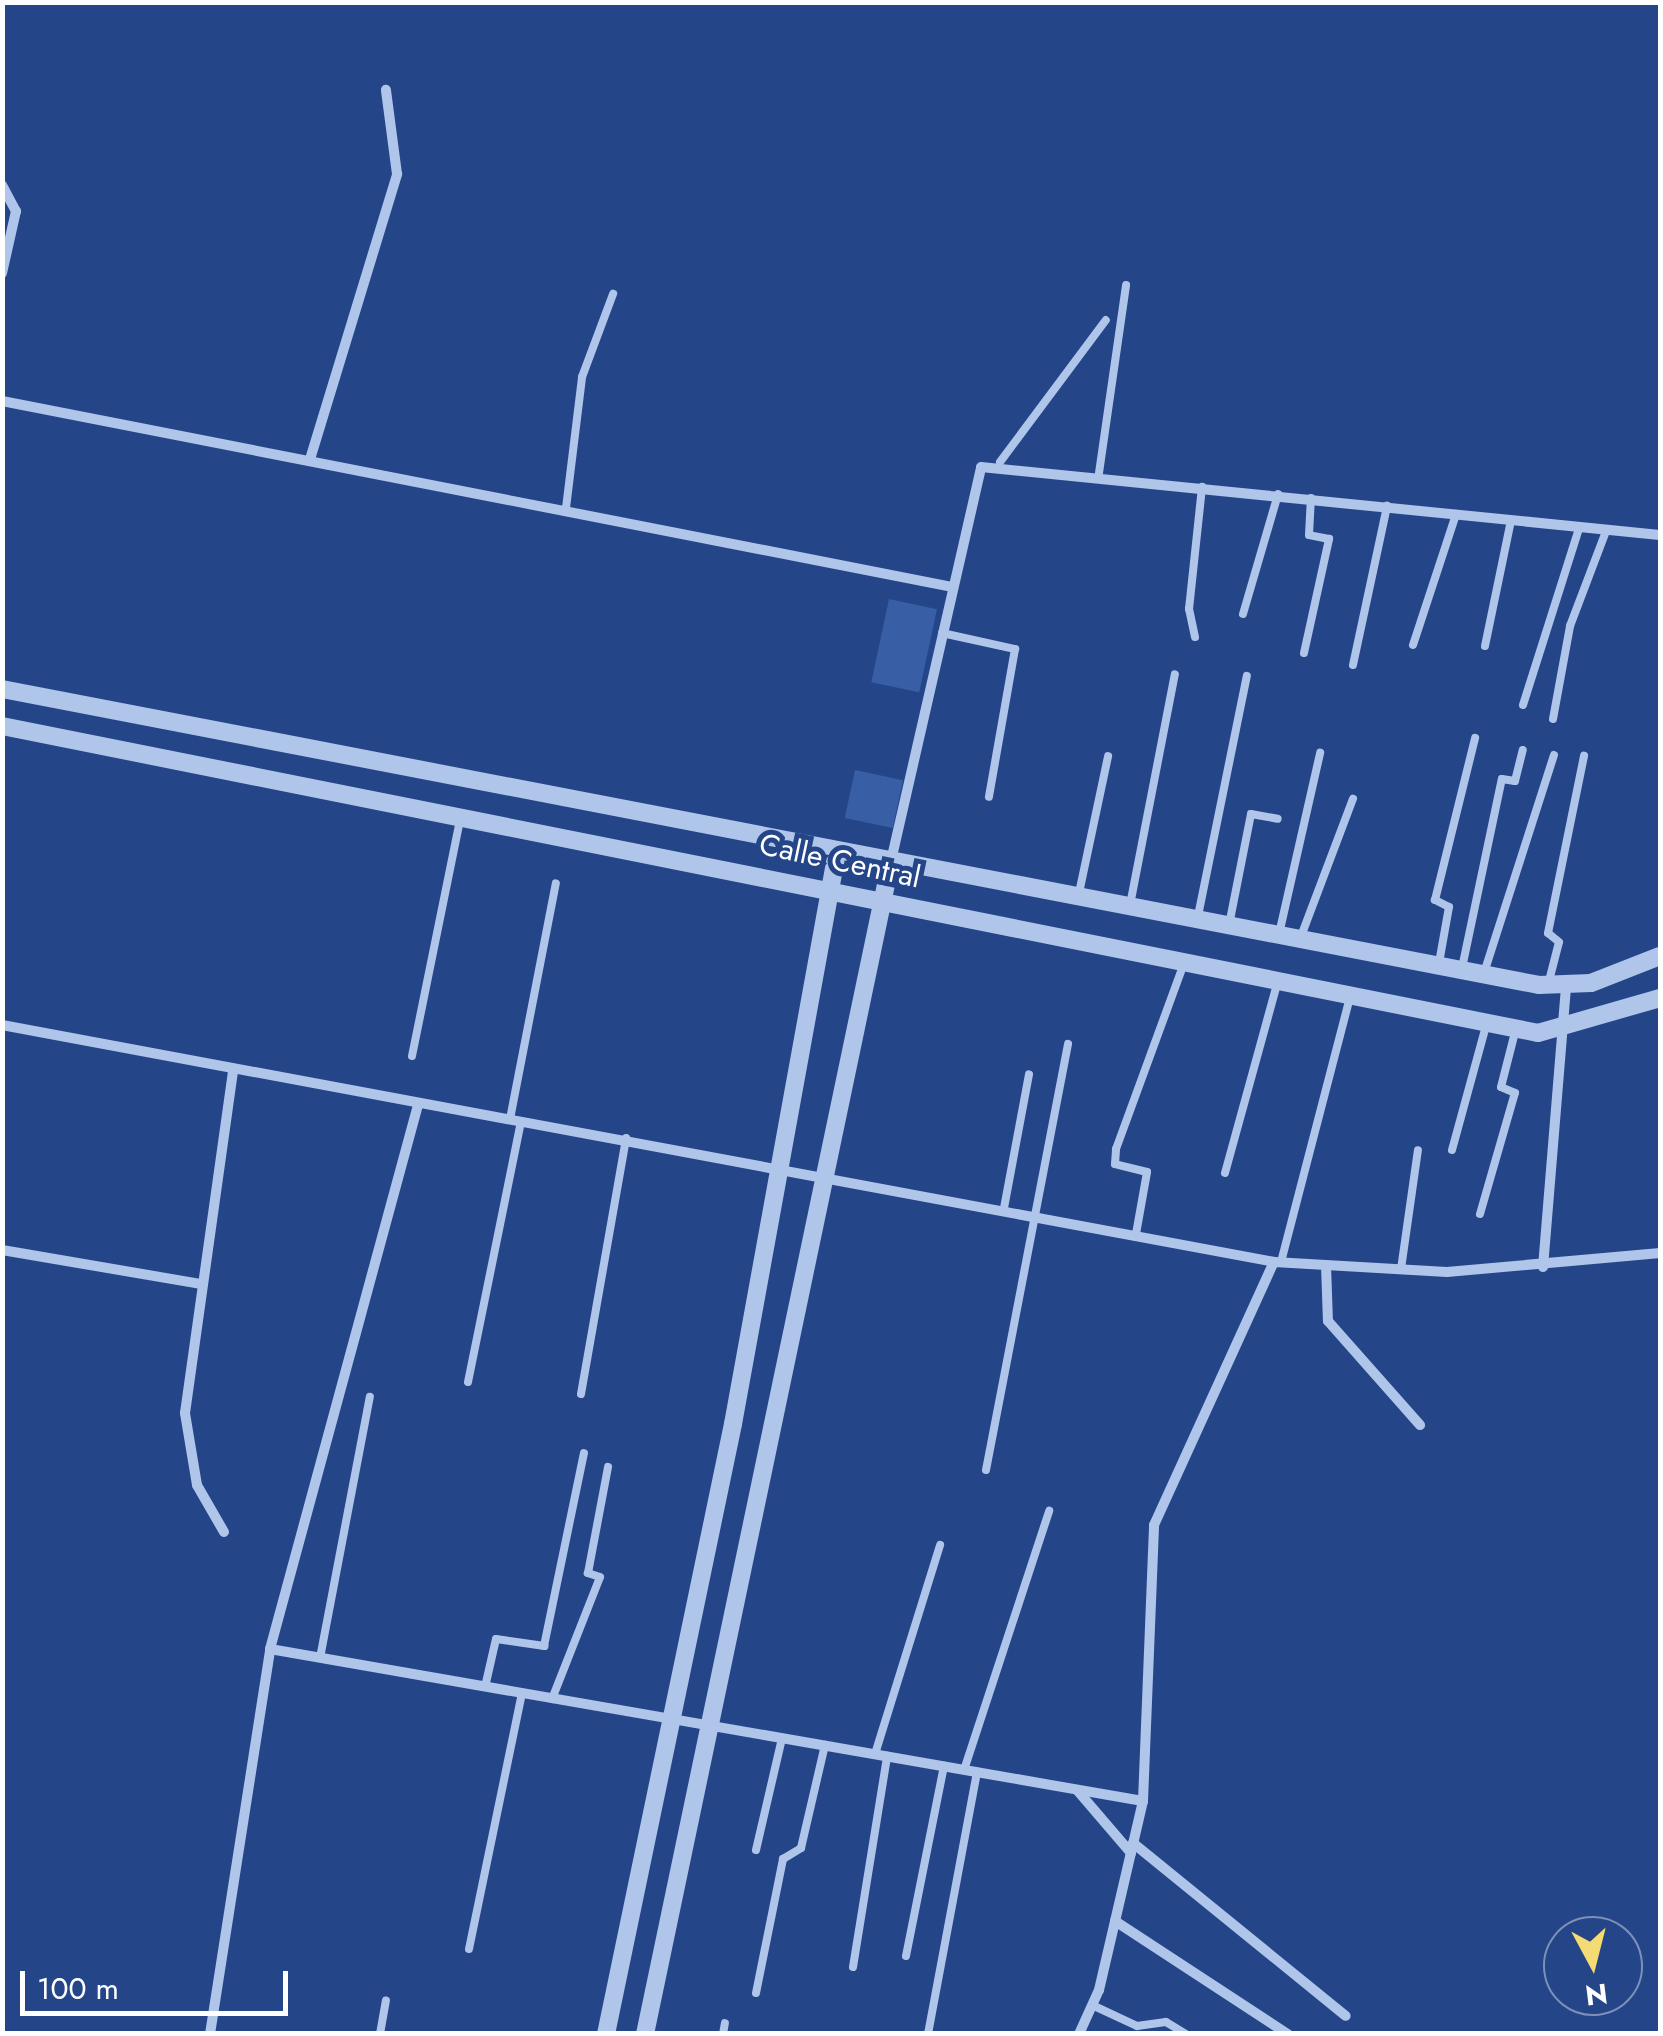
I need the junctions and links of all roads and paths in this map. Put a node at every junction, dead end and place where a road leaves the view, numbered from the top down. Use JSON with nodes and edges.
{"nodes":[{"id":1,"x":386,"y":90,"type":"dead end"},
{"id":2,"x":2,"y":185,"type":"edge"},
{"id":3,"x":2,"y":273,"type":"edge"},
{"id":4,"x":1126,"y":285,"type":"dead end"},
{"id":5,"x":613,"y":294,"type":"dead end"},
{"id":6,"x":1106,"y":320,"type":"dead end"},
{"id":7,"x":2,"y":401,"type":"edge"},
{"id":8,"x":311,"y":456,"type":"junction"},
{"id":9,"x":1000,"y":462,"type":"junction"},
{"id":10,"x":1099,"y":473,"type":"junction"},
{"id":11,"x":1202,"y":485,"type":"junction"},
{"id":12,"x":1278,"y":494,"type":"junction"},
{"id":13,"x":1311,"y":498,"type":"junction"},
{"id":14,"x":1387,"y":506,"type":"junction"},
{"id":15,"x":566,"y":508,"type":"junction"},
{"id":16,"x":1456,"y":514,"type":"junction"},
{"id":17,"x":1511,"y":520,"type":"junction"},
{"id":18,"x":1580,"y":528,"type":"junction"},
{"id":19,"x":1606,"y":530,"type":"junction"},
{"id":20,"x":1660,"y":536,"type":"edge"},
{"id":21,"x":953,"y":587,"type":"junction"},
{"id":22,"x":1243,"y":614,"type":"dead end"},
{"id":23,"x":942,"y":633,"type":"junction"},
{"id":24,"x":1195,"y":637,"type":"dead end"},
{"id":25,"x":1413,"y":644,"type":"dead end"},
{"id":26,"x":1485,"y":646,"type":"dead end"},
{"id":27,"x":1304,"y":654,"type":"dead end"},
{"id":28,"x":1353,"y":665,"type":"dead end"},
{"id":29,"x":1175,"y":674,"type":"dead end"},
{"id":30,"x":1247,"y":676,"type":"dead end"},
{"id":31,"x":2,"y":689,"type":"edge"},
{"id":32,"x":1523,"y":705,"type":"dead end"},
{"id":33,"x":1552,"y":718,"type":"dead end"},
{"id":34,"x":2,"y":726,"type":"edge"},
{"id":35,"x":1475,"y":738,"type":"dead end"},
{"id":36,"x":1522,"y":750,"type":"dead end"},
{"id":37,"x":1320,"y":753,"type":"dead end"},
{"id":38,"x":1554,"y":755,"type":"dead end"},
{"id":39,"x":1108,"y":756,"type":"dead end"},
{"id":40,"x":1584,"y":756,"type":"dead end"},
{"id":41,"x":989,"y":797,"type":"dead end"},
{"id":42,"x":1353,"y":799,"type":"dead end"},
{"id":43,"x":462,"y":814,"type":"junction"},
{"id":44,"x":1278,"y":819,"type":"dead end"},
{"id":45,"x":837,"y":852,"type":"junction"},
{"id":46,"x":892,"y":861,"type":"junction"},
{"id":47,"x":556,"y":883,"type":"dead end"},
{"id":48,"x":830,"y":886,"type":"junction"},
{"id":49,"x":882,"y":899,"type":"junction"},
{"id":50,"x":1077,"y":901,"type":"junction"},
{"id":51,"x":1107,"y":907,"type":"junction"},
{"id":52,"x":1129,"y":911,"type":"junction"},
{"id":53,"x":1196,"y":922,"type":"junction"},
{"id":54,"x":1228,"y":927,"type":"junction"},
{"id":55,"x":1278,"y":936,"type":"junction"},
{"id":56,"x":1300,"y":940,"type":"junction"},
{"id":57,"x":1100,"y":942,"type":"junction"},
{"id":58,"x":1660,"y":956,"type":"edge"},
{"id":59,"x":1186,"y":959,"type":"junction"},
{"id":60,"x":1439,"y":963,"type":"junction"},
{"id":61,"x":1462,"y":968,"type":"junction"},
{"id":62,"x":1484,"y":973,"type":"junction"},
{"id":63,"x":1278,"y":978,"type":"junction"},
{"id":64,"x":1557,"y":986,"type":"junction"},
{"id":65,"x":1352,"y":992,"type":"junction"},
{"id":66,"x":1660,"y":998,"type":"edge"},
{"id":67,"x":1487,"y":1022,"type":"junction"},
{"id":68,"x":2,"y":1024,"type":"edge"},
{"id":69,"x":1516,"y":1028,"type":"junction"},
{"id":70,"x":1564,"y":1032,"type":"junction"},
{"id":71,"x":1068,"y":1044,"type":"dead end"},
{"id":72,"x":412,"y":1056,"type":"dead end"},
{"id":73,"x":234,"y":1070,"type":"junction"},
{"id":74,"x":1028,"y":1074,"type":"dead end"},
{"id":75,"x":418,"y":1104,"type":"junction"},
{"id":76,"x":516,"y":1120,"type":"junction"},
{"id":77,"x":626,"y":1138,"type":"junction"},
{"id":78,"x":1418,"y":1150,"type":"dead end"},
{"id":79,"x":1452,"y":1150,"type":"dead end"},
{"id":80,"x":778,"y":1162,"type":"junction"},
{"id":81,"x":823,"y":1172,"type":"junction"},
{"id":82,"x":1225,"y":1173,"type":"dead end"},
{"id":83,"x":1004,"y":1208,"type":"junction"},
{"id":84,"x":1035,"y":1214,"type":"junction"},
{"id":85,"x":1480,"y":1214,"type":"dead end"},
{"id":86,"x":1136,"y":1234,"type":"junction"},
{"id":87,"x":2,"y":1250,"type":"edge"},
{"id":88,"x":1660,"y":1253,"type":"edge"},
{"id":89,"x":1277,"y":1262,"type":"junction"},
{"id":90,"x":1326,"y":1265,"type":"junction"},
{"id":91,"x":1543,"y":1267,"type":"junction"},
{"id":92,"x":1400,"y":1269,"type":"junction"},
{"id":93,"x":200,"y":1284,"type":"junction"},
{"id":94,"x":468,"y":1382,"type":"dead end"},
{"id":95,"x":581,"y":1394,"type":"dead end"},
{"id":96,"x":370,"y":1397,"type":"dead end"},
{"id":97,"x":1420,"y":1426,"type":"dead end"},
{"id":98,"x":584,"y":1453,"type":"dead end"},
{"id":99,"x":608,"y":1468,"type":"dead end"},
{"id":100,"x":986,"y":1470,"type":"dead end"},
{"id":101,"x":1049,"y":1511,"type":"dead end"},
{"id":102,"x":224,"y":1532,"type":"dead end"},
{"id":103,"x":940,"y":1545,"type":"dead end"},
{"id":104,"x":270,"y":1649,"type":"junction"},
{"id":105,"x":320,"y":1658,"type":"junction"},
{"id":106,"x":485,"y":1687,"type":"junction"},
{"id":107,"x":522,"y":1693,"type":"junction"},
{"id":108,"x":552,"y":1698,"type":"junction"},
{"id":109,"x":674,"y":1720,"type":"junction"},
{"id":110,"x":706,"y":1724,"type":"junction"},
{"id":111,"x":782,"y":1738,"type":"junction"},
{"id":112,"x":824,"y":1745,"type":"junction"},
{"id":113,"x":875,"y":1754,"type":"junction"},
{"id":114,"x":888,"y":1756,"type":"junction"},
{"id":115,"x":944,"y":1766,"type":"junction"},
{"id":116,"x":964,"y":1770,"type":"junction"},
{"id":117,"x":977,"y":1772,"type":"junction"},
{"id":118,"x":1076,"y":1789,"type":"junction"},
{"id":119,"x":1143,"y":1801,"type":"junction"},
{"id":120,"x":1132,"y":1848,"type":"junction"},
{"id":121,"x":756,"y":1850,"type":"dead end"},
{"id":122,"x":1114,"y":1921,"type":"junction"},
{"id":123,"x":469,"y":1948,"type":"dead end"},
{"id":124,"x":906,"y":1956,"type":"dead end"},
{"id":125,"x":854,"y":1967,"type":"dead end"},
{"id":126,"x":756,"y":1993,"type":"dead end"},
{"id":127,"x":386,"y":2000,"type":"dead end"},
{"id":128,"x":1092,"y":2005,"type":"junction"},
{"id":129,"x":1346,"y":2016,"type":"dead end"},
{"id":130,"x":210,"y":2034,"type":"edge"},
{"id":131,"x":380,"y":2034,"type":"edge"},
{"id":132,"x":606,"y":2034,"type":"edge"},
{"id":133,"x":645,"y":2034,"type":"edge"},
{"id":134,"x":928,"y":2034,"type":"edge"},
{"id":135,"x":1079,"y":2034,"type":"edge"},
{"id":136,"x":1186,"y":2034,"type":"edge"},
{"id":137,"x":1288,"y":2034,"type":"edge"}],
"edges":[{"from":1,"to":8,"type":"street"},
{"from":2,"to":3,"type":"street"},
{"from":4,"to":10,"type":"lane"},
{"from":5,"to":15,"type":"lane"},
{"from":6,"to":9,"type":"lane"},
{"from":7,"to":8,"type":"street"},
{"from":8,"to":15,"type":"street"},
{"from":9,"to":10,"type":"street"},
{"from":9,"to":21,"type":"street"},
{"from":10,"to":11,"type":"street"},
{"from":11,"to":12,"type":"street"},
{"from":11,"to":24,"type":"lane"},
{"from":12,"to":13,"type":"street"},
{"from":12,"to":22,"type":"lane"},
{"from":13,"to":14,"type":"street"},
{"from":13,"to":27,"type":"lane"},
{"from":14,"to":16,"type":"street"},
{"from":14,"to":28,"type":"lane"},
{"from":15,"to":21,"type":"street"},
{"from":16,"to":17,"type":"street"},
{"from":16,"to":25,"type":"lane"},
{"from":17,"to":18,"type":"street"},
{"from":17,"to":26,"type":"lane"},
{"from":18,"to":19,"type":"street"},
{"from":18,"to":32,"type":"lane"},
{"from":19,"to":20,"type":"street"},
{"from":19,"to":33,"type":"lane"},
{"from":21,"to":23,"type":"street"},
{"from":23,"to":41,"type":"lane"},
{"from":23,"to":46,"type":"street"},
{"from":29,"to":52,"type":"lane"},
{"from":30,"to":53,"type":"lane"},
{"from":31,"to":45,"type":"street","name":"Calle Central"},
{"from":34,"to":43,"type":"street","name":"Calle Central"},
{"from":35,"to":60,"type":"lane"},
{"from":36,"to":61,"type":"lane"},
{"from":37,"to":55,"type":"lane"},
{"from":38,"to":62,"type":"lane"},
{"from":39,"to":50,"type":"lane"},
{"from":40,"to":64,"type":"lane"},
{"from":42,"to":56,"type":"lane"},
{"from":43,"to":48,"type":"street","name":"Calle Central"},
{"from":43,"to":72,"type":"lane"},
{"from":44,"to":54,"type":"lane"},
{"from":45,"to":46,"type":"street","name":"Calle Central"},
{"from":45,"to":48,"type":"street"},
{"from":46,"to":49,"type":"street"},
{"from":46,"to":50,"type":"street","name":"Calle Central"},
{"from":47,"to":76,"type":"lane"},
{"from":48,"to":49,"type":"street","name":"Calle Central"},
{"from":48,"to":80,"type":"street"},
{"from":49,"to":57,"type":"street","name":"Calle Central"},
{"from":49,"to":81,"type":"street"},
{"from":50,"to":51,"type":"street","name":"Calle Central"},
{"from":51,"to":52,"type":"street","name":"Calle Central"},
{"from":51,"to":57,"type":"street"},
{"from":52,"to":53,"type":"street","name":"Calle Central"},
{"from":53,"to":54,"type":"street","name":"Calle Central"},
{"from":54,"to":55,"type":"street","name":"Calle Central"},
{"from":55,"to":56,"type":"street","name":"Calle Central"},
{"from":56,"to":60,"type":"street","name":"Calle Central"},
{"from":57,"to":59,"type":"street","name":"Calle Central"},
{"from":58,"to":64,"type":"street","name":"Calle Central"},
{"from":59,"to":63,"type":"street","name":"Calle Central"},
{"from":59,"to":86,"type":"lane"},
{"from":60,"to":61,"type":"street","name":"Calle Central"},
{"from":61,"to":62,"type":"street","name":"Calle Central"},
{"from":62,"to":64,"type":"street","name":"Calle Central"},
{"from":63,"to":65,"type":"street","name":"Calle Central"},
{"from":63,"to":82,"type":"lane"},
{"from":64,"to":70,"type":"street"},
{"from":65,"to":67,"type":"street","name":"Calle Central"},
{"from":65,"to":89,"type":"lane"},
{"from":66,"to":70,"type":"street","name":"Calle Central"},
{"from":67,"to":69,"type":"street","name":"Calle Central"},
{"from":67,"to":79,"type":"lane"},
{"from":68,"to":73,"type":"street"},
{"from":69,"to":70,"type":"street","name":"Calle Central"},
{"from":69,"to":85,"type":"lane"},
{"from":70,"to":91,"type":"street"},
{"from":71,"to":84,"type":"lane"},
{"from":73,"to":75,"type":"street"},
{"from":73,"to":93,"type":"street"},
{"from":74,"to":83,"type":"lane"},
{"from":75,"to":76,"type":"street"},
{"from":75,"to":104,"type":"street"},
{"from":76,"to":77,"type":"street"},
{"from":76,"to":94,"type":"lane"},
{"from":77,"to":80,"type":"street"},
{"from":77,"to":95,"type":"lane"},
{"from":78,"to":92,"type":"lane"},
{"from":80,"to":81,"type":"street"},
{"from":80,"to":109,"type":"street"},
{"from":81,"to":83,"type":"street"},
{"from":81,"to":110,"type":"street"},
{"from":83,"to":84,"type":"street"},
{"from":84,"to":86,"type":"street"},
{"from":84,"to":100,"type":"lane"},
{"from":86,"to":89,"type":"street"},
{"from":87,"to":93,"type":"street"},
{"from":88,"to":91,"type":"street"},
{"from":89,"to":90,"type":"street"},
{"from":89,"to":119,"type":"street"},
{"from":90,"to":92,"type":"street"},
{"from":90,"to":97,"type":"street"},
{"from":91,"to":92,"type":"street"},
{"from":93,"to":102,"type":"street"},
{"from":96,"to":105,"type":"lane"},
{"from":98,"to":106,"type":"lane"},
{"from":99,"to":108,"type":"lane"},
{"from":101,"to":116,"type":"lane"},
{"from":103,"to":113,"type":"lane"},
{"from":104,"to":105,"type":"street"},
{"from":104,"to":130,"type":"street"},
{"from":105,"to":106,"type":"street"},
{"from":106,"to":107,"type":"street"},
{"from":107,"to":108,"type":"street"},
{"from":107,"to":123,"type":"lane"},
{"from":108,"to":109,"type":"street"},
{"from":109,"to":110,"type":"street"},
{"from":109,"to":132,"type":"street"},
{"from":110,"to":111,"type":"street"},
{"from":110,"to":133,"type":"street"},
{"from":111,"to":112,"type":"street"},
{"from":111,"to":121,"type":"lane"},
{"from":112,"to":113,"type":"street"},
{"from":112,"to":126,"type":"lane"},
{"from":113,"to":114,"type":"street"},
{"from":114,"to":115,"type":"street"},
{"from":114,"to":125,"type":"lane"},
{"from":115,"to":116,"type":"street"},
{"from":115,"to":124,"type":"lane"},
{"from":116,"to":117,"type":"street"},
{"from":117,"to":118,"type":"street"},
{"from":117,"to":134,"type":"lane"},
{"from":118,"to":119,"type":"street"},
{"from":118,"to":120,"type":"street"},
{"from":119,"to":120,"type":"street"},
{"from":120,"to":122,"type":"street"},
{"from":120,"to":129,"type":"street"},
{"from":122,"to":128,"type":"street"},
{"from":122,"to":137,"type":"street"},
{"from":127,"to":131,"type":"lane"},
{"from":128,"to":135,"type":"street"},
{"from":128,"to":136,"type":"lane"}]}
